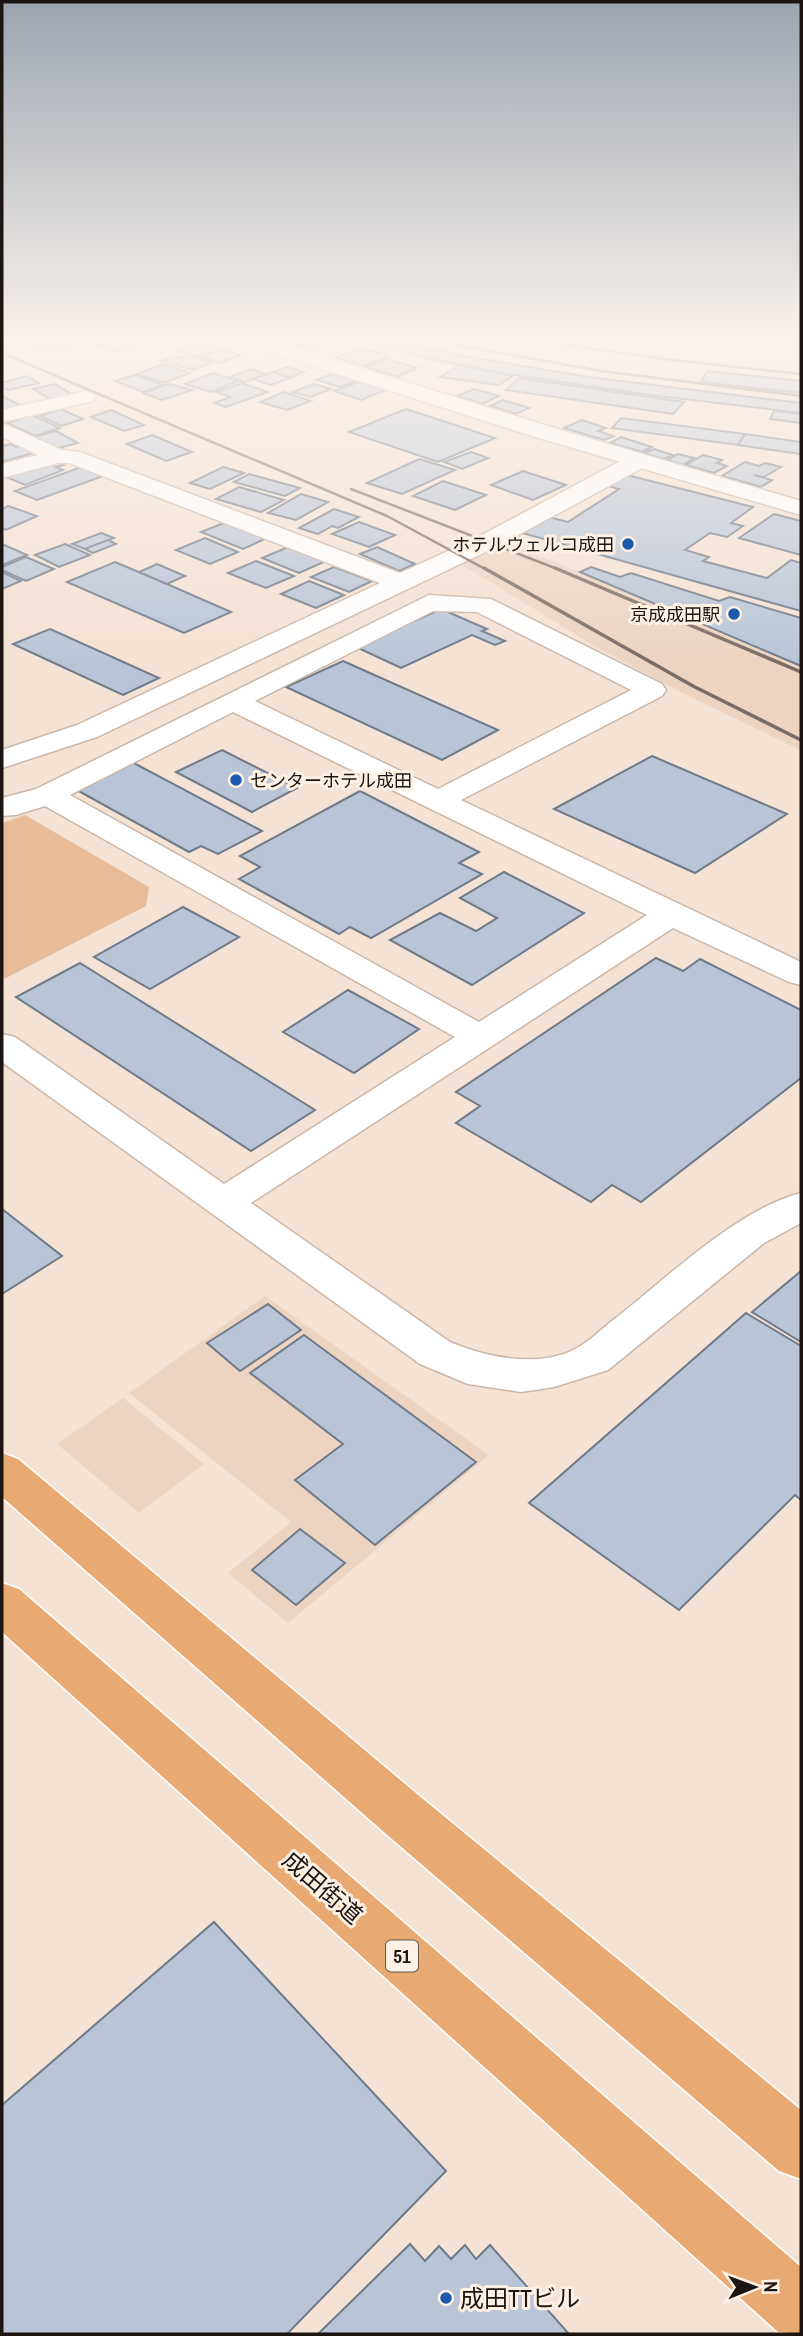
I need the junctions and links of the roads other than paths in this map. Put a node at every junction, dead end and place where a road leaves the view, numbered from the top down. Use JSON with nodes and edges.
{"nodes":[{"id":1,"x":35,"y":445,"type":"edge"},
{"id":2,"x":587,"y":445,"type":"edge"},
{"id":3,"x":58,"y":456,"type":"junction"},
{"id":4,"x":638,"y":461,"type":"junction"},
{"id":5,"x":2,"y":471,"type":"edge"},
{"id":6,"x":801,"y":508,"type":"edge"},
{"id":7,"x":400,"y":582,"type":"junction"},
{"id":8,"x":234,"y":702,"type":"junction"},
{"id":9,"x":2,"y":759,"type":"edge"},
{"id":10,"x":47,"y":795,"type":"junction"},
{"id":11,"x":441,"y":799,"type":"junction"},
{"id":12,"x":2,"y":807,"type":"edge"},
{"id":13,"x":670,"y":915,"type":"junction"},
{"id":14,"x":801,"y":975,"type":"edge"},
{"id":15,"x":482,"y":1038,"type":"junction"},
{"id":16,"x":2,"y":1045,"type":"edge"},
{"id":17,"x":801,"y":1181,"type":"edge"},
{"id":18,"x":224,"y":1202,"type":"junction"},
{"id":19,"x":801,"y":1206,"type":"edge"},
{"id":20,"x":750,"y":1233,"type":"junction"},
{"id":21,"x":2,"y":1471,"type":"edge"},
{"id":22,"x":2,"y":1603,"type":"edge"},
{"id":23,"x":801,"y":2149,"type":"edge"},
{"id":24,"x":801,"y":2309,"type":"edge"}],
"edges":[{"from":1,"to":3,"type":"street"},
{"from":2,"to":4,"type":"street"},
{"from":3,"to":5,"type":"street"},
{"from":3,"to":7,"type":"street"},
{"from":4,"to":6,"type":"street"},
{"from":4,"to":7,"type":"street"},
{"from":7,"to":9,"type":"street"},
{"from":8,"to":10,"type":"street"},
{"from":8,"to":11,"type":"street"},
{"from":8,"to":11,"type":"street"},
{"from":10,"to":12,"type":"street"},
{"from":10,"to":15,"type":"street"},
{"from":11,"to":13,"type":"street"},
{"from":13,"to":14,"type":"street"},
{"from":13,"to":15,"type":"street"},
{"from":15,"to":18,"type":"street"},
{"from":16,"to":18,"type":"street"},
{"from":17,"to":20,"type":"street"},
{"from":18,"to":20,"type":"street"},
{"from":19,"to":20,"type":"street"},
{"from":21,"to":23,"type":"highway"},
{"from":22,"to":24,"type":"highway","name":"成田街道","number":"51"}]}
